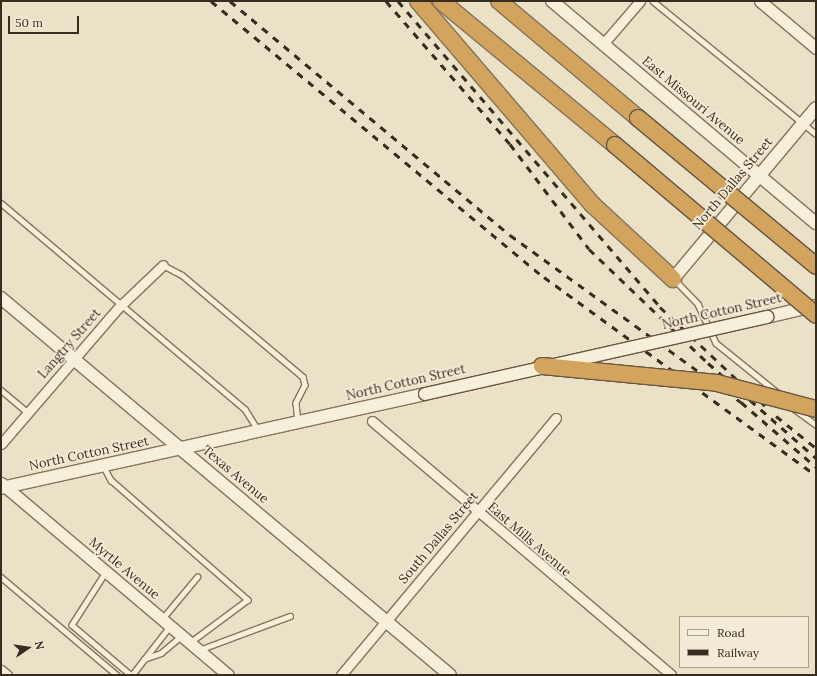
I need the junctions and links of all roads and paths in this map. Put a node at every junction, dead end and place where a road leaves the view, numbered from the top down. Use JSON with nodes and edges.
{"nodes":[{"id":1,"x":418,"y":1,"type":"edge"},
{"id":2,"x":442,"y":1,"type":"edge"},
{"id":3,"x":499,"y":1,"type":"edge"},
{"id":4,"x":552,"y":1,"type":"edge"},
{"id":5,"x":640,"y":1,"type":"edge"},
{"id":6,"x":653,"y":1,"type":"edge"},
{"id":7,"x":760,"y":1,"type":"edge"},
{"id":8,"x":603,"y":44,"type":"junction"},
{"id":9,"x":816,"y":48,"type":"edge"},
{"id":10,"x":816,"y":108,"type":"edge"},
{"id":11,"x":803,"y":123,"type":"junction"},
{"id":12,"x":816,"y":134,"type":"edge"},
{"id":13,"x":758,"y":175,"type":"junction"},
{"id":14,"x":1,"y":204,"type":"edge"},
{"id":15,"x":816,"y":224,"type":"edge"},
{"id":16,"x":163,"y":265,"type":"joint"},
{"id":17,"x":816,"y":266,"type":"edge"},
{"id":18,"x":673,"y":279,"type":"junction"},
{"id":19,"x":1,"y":298,"type":"edge"},
{"id":20,"x":124,"y":303,"type":"junction"},
{"id":21,"x":816,"y":306,"type":"edge"},
{"id":22,"x":816,"y":315,"type":"edge"},
{"id":23,"x":74,"y":359,"type":"junction"},
{"id":24,"x":542,"y":366,"type":"junction"},
{"id":25,"x":1,"y":390,"type":"edge"},
{"id":26,"x":816,"y":409,"type":"edge"},
{"id":27,"x":28,"y":413,"type":"junction"},
{"id":28,"x":556,"y":418,"type":"dead end"},
{"id":29,"x":298,"y":421,"type":"junction"},
{"id":30,"x":372,"y":421,"type":"dead end"},
{"id":31,"x":816,"y":425,"type":"edge"},
{"id":32,"x":258,"y":430,"type":"junction"},
{"id":33,"x":1,"y":444,"type":"edge"},
{"id":34,"x":180,"y":449,"type":"junction"},
{"id":35,"x":103,"y":466,"type":"junction"},
{"id":36,"x":2,"y":486,"type":"edge"},
{"id":37,"x":478,"y":513,"type":"junction"},
{"id":38,"x":106,"y":572,"type":"junction"},
{"id":39,"x":1,"y":577,"type":"edge"},
{"id":40,"x":197,"y":577,"type":"dead end"},
{"id":41,"x":290,"y":616,"type":"dead end"},
{"id":42,"x":386,"y":621,"type":"junction"},
{"id":43,"x":166,"y":622,"type":"junction"},
{"id":44,"x":190,"y":643,"type":"junction"},
{"id":45,"x":144,"y":659,"type":"junction"},
{"id":46,"x":1,"y":670,"type":"edge"},
{"id":47,"x":7,"y":675,"type":"edge"},
{"id":48,"x":117,"y":675,"type":"edge"},
{"id":49,"x":132,"y":675,"type":"edge"},
{"id":50,"x":228,"y":675,"type":"edge"},
{"id":51,"x":340,"y":675,"type":"edge"},
{"id":52,"x":450,"y":675,"type":"edge"},
{"id":53,"x":671,"y":675,"type":"edge"}],
"edges":[{"from":1,"to":18,"type":"highway"},
{"from":2,"to":22,"type":"highway","bridge":true},
{"from":3,"to":17,"type":"highway","bridge":true},
{"from":4,"to":8,"type":"main road","name":"East Missouri Avenue"},
{"from":5,"to":8,"type":"street"},
{"from":6,"to":11,"type":"lane"},
{"from":7,"to":9,"type":"street"},
{"from":8,"to":13,"type":"main road","name":"East Missouri Avenue"},
{"from":10,"to":11,"type":"main road","name":"North Dallas Street"},
{"from":11,"to":12,"type":"lane"},
{"from":11,"to":13,"type":"main road","name":"North Dallas Street"},
{"from":13,"to":15,"type":"main road","name":"East Missouri Avenue"},
{"from":13,"to":18,"type":"main road","name":"North Dallas Street"},
{"from":14,"to":20,"type":"lane"},
{"from":16,"to":20,"type":"street","name":"Langtry Street"},
{"from":16,"to":29,"type":"lane"},
{"from":18,"to":31,"type":"lane"},
{"from":19,"to":23,"type":"main road","name":"Texas Avenue"},
{"from":20,"to":23,"type":"street","name":"Langtry Street"},
{"from":20,"to":32,"type":"lane"},
{"from":21,"to":24,"type":"main road","name":"North Cotton Street","bridge":true},
{"from":23,"to":27,"type":"street","name":"Langtry Street"},
{"from":23,"to":34,"type":"main road","name":"Texas Avenue"},
{"from":24,"to":26,"type":"highway","bridge":true},
{"from":24,"to":29,"type":"main road","name":"North Cotton Street","bridge":true},
{"from":25,"to":27,"type":"lane"},
{"from":27,"to":33,"type":"street","name":"Langtry Street"},
{"from":28,"to":37,"type":"street","name":"South Dallas Street"},
{"from":29,"to":32,"type":"main road","name":"North Cotton Street"},
{"from":30,"to":37,"type":"street","name":"East Mills Avenue"},
{"from":32,"to":34,"type":"main road","name":"North Cotton Street"},
{"from":34,"to":35,"type":"main road","name":"North Cotton Street"},
{"from":34,"to":42,"type":"main road","name":"Texas Avenue"},
{"from":35,"to":36,"type":"main road","name":"North Cotton Street"},
{"from":35,"to":44,"type":"lane"},
{"from":36,"to":38,"type":"street","name":"Myrtle Avenue"},
{"from":37,"to":42,"type":"street","name":"South Dallas Street"},
{"from":37,"to":53,"type":"street","name":"East Mills Avenue"},
{"from":38,"to":43,"type":"street","name":"Myrtle Avenue"},
{"from":38,"to":49,"type":"lane"},
{"from":39,"to":48,"type":"lane"},
{"from":40,"to":43,"type":"lane"},
{"from":41,"to":44,"type":"lane"},
{"from":42,"to":51,"type":"street","name":"South Dallas Street"},
{"from":42,"to":52,"type":"main road","name":"Texas Avenue"},
{"from":43,"to":44,"type":"street","name":"Myrtle Avenue"},
{"from":43,"to":45,"type":"lane"},
{"from":44,"to":45,"type":"lane"},
{"from":44,"to":50,"type":"street","name":"Myrtle Avenue"},
{"from":45,"to":49,"type":"lane"},
{"from":46,"to":47,"type":"street"}]}
